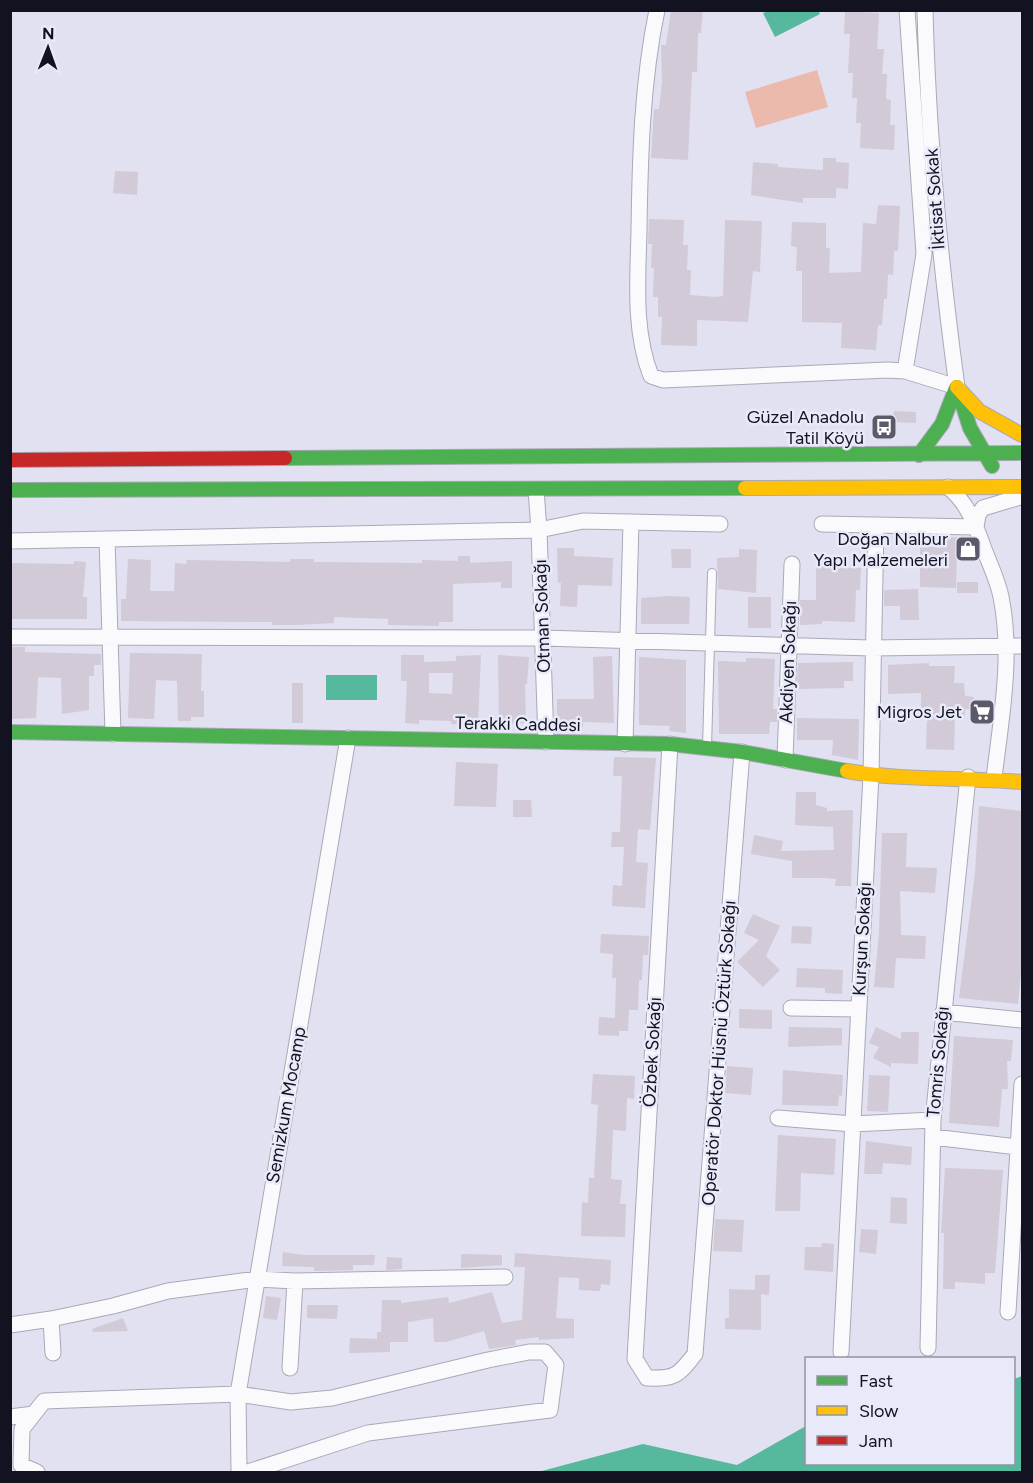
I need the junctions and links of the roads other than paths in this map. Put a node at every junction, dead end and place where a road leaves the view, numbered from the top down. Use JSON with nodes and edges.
{"nodes":[{"id":1,"x":657,"y":10,"type":"edge"},
{"id":2,"x":907,"y":10,"type":"edge"},
{"id":3,"x":925,"y":10,"type":"edge"},
{"id":4,"x":904,"y":371,"type":"junction"},
{"id":5,"x":957,"y":387,"type":"junction"},
{"id":6,"x":1023,"y":435,"type":"edge"},
{"id":7,"x":1023,"y":453,"type":"edge"},
{"id":8,"x":983,"y":454,"type":"junction"},
{"id":9,"x":919,"y":455,"type":"junction"},
{"id":10,"x":10,"y":460,"type":"edge"},
{"id":11,"x":948,"y":487,"type":"junction"},
{"id":12,"x":1016,"y":488,"type":"edge"},
{"id":13,"x":10,"y":490,"type":"edge"},
{"id":14,"x":536,"y":490,"type":"junction"},
{"id":15,"x":1023,"y":496,"type":"edge"},
{"id":16,"x":631,"y":522,"type":"junction"},
{"id":17,"x":720,"y":524,"type":"dead end"},
{"id":18,"x":822,"y":524,"type":"dead end"},
{"id":19,"x":876,"y":525,"type":"junction"},
{"id":20,"x":976,"y":527,"type":"junction"},
{"id":21,"x":540,"y":530,"type":"junction"},
{"id":22,"x":106,"y":539,"type":"junction"},
{"id":23,"x":10,"y":541,"type":"edge"},
{"id":24,"x":792,"y":564,"type":"dead end"},
{"id":25,"x":712,"y":573,"type":"dead end"},
{"id":26,"x":10,"y":637,"type":"edge"},
{"id":27,"x":108,"y":638,"type":"junction"},
{"id":28,"x":543,"y":638,"type":"junction"},
{"id":29,"x":628,"y":640,"type":"junction"},
{"id":30,"x":712,"y":642,"type":"junction"},
{"id":31,"x":790,"y":645,"type":"junction"},
{"id":32,"x":1005,"y":646,"type":"junction"},
{"id":33,"x":1023,"y":646,"type":"edge"},
{"id":34,"x":872,"y":648,"type":"junction"},
{"id":35,"x":10,"y":732,"type":"edge"},
{"id":36,"x":113,"y":734,"type":"junction"},
{"id":37,"x":348,"y":738,"type":"junction"},
{"id":38,"x":546,"y":742,"type":"junction"},
{"id":39,"x":625,"y":744,"type":"junction"},
{"id":40,"x":670,"y":744,"type":"junction"},
{"id":41,"x":707,"y":748,"type":"junction"},
{"id":42,"x":742,"y":752,"type":"junction"},
{"id":43,"x":784,"y":760,"type":"junction"},
{"id":44,"x":871,"y":775,"type":"junction"},
{"id":45,"x":968,"y":777,"type":"junction"},
{"id":46,"x":994,"y":778,"type":"junction"},
{"id":47,"x":1023,"y":782,"type":"edge"},
{"id":48,"x":791,"y":1008,"type":"dead end"},
{"id":49,"x":859,"y":1009,"type":"junction"},
{"id":50,"x":942,"y":1012,"type":"junction"},
{"id":51,"x":1023,"y":1020,"type":"edge"},
{"id":52,"x":1023,"y":1084,"type":"edge"},
{"id":53,"x":778,"y":1118,"type":"dead end"},
{"id":54,"x":933,"y":1120,"type":"junction"},
{"id":55,"x":853,"y":1124,"type":"junction"},
{"id":56,"x":933,"y":1137,"type":"junction"},
{"id":57,"x":1018,"y":1147,"type":"junction"},
{"id":58,"x":505,"y":1277,"type":"dead end"},
{"id":59,"x":257,"y":1279,"type":"junction"},
{"id":60,"x":295,"y":1281,"type":"junction"},
{"id":61,"x":1008,"y":1312,"type":"dead end"},
{"id":62,"x":51,"y":1319,"type":"junction"},
{"id":63,"x":10,"y":1325,"type":"edge"},
{"id":64,"x":928,"y":1348,"type":"dead end"},
{"id":65,"x":841,"y":1352,"type":"dead end"},
{"id":66,"x":53,"y":1353,"type":"dead end"},
{"id":67,"x":695,"y":1354,"type":"joint"},
{"id":68,"x":290,"y":1368,"type":"dead end"},
{"id":69,"x":238,"y":1394,"type":"junction"},
{"id":70,"x":34,"y":1414,"type":"junction"},
{"id":71,"x":10,"y":1417,"type":"edge"},
{"id":72,"x":37,"y":1473,"type":"edge"},
{"id":73,"x":239,"y":1473,"type":"edge"},
{"id":74,"x":248,"y":1473,"type":"edge"}],
"edges":[{"from":1,"to":4,"type":"street"},
{"from":2,"to":4,"type":"street"},
{"from":3,"to":5,"type":"street","name":"İktisat Sokak"},
{"from":4,"to":5,"type":"street"},
{"from":5,"to":6,"type":"main road"},
{"from":5,"to":8,"type":"main road"},
{"from":5,"to":9,"type":"main road"},
{"from":7,"to":8,"type":"main road"},
{"from":8,"to":9,"type":"main road"},
{"from":8,"to":12,"type":"main road"},
{"from":9,"to":10,"type":"main road"},
{"from":11,"to":12,"type":"main road"},
{"from":11,"to":14,"type":"main road"},
{"from":11,"to":20,"type":"street"},
{"from":13,"to":14,"type":"main road"},
{"from":14,"to":21,"type":"street","name":"Otman Sokağı"},
{"from":15,"to":20,"type":"street"},
{"from":16,"to":17,"type":"street"},
{"from":16,"to":21,"type":"street"},
{"from":16,"to":29,"type":"street"},
{"from":18,"to":19,"type":"street"},
{"from":19,"to":20,"type":"street"},
{"from":19,"to":34,"type":"street","name":"Kurşun Sokağı"},
{"from":20,"to":32,"type":"street"},
{"from":21,"to":22,"type":"street"},
{"from":21,"to":28,"type":"street","name":"Otman Sokağı"},
{"from":22,"to":23,"type":"street"},
{"from":22,"to":27,"type":"street"},
{"from":24,"to":31,"type":"street","name":"Akdiyen Sokağı"},
{"from":25,"to":30,"type":"lane"},
{"from":26,"to":27,"type":"street"},
{"from":27,"to":28,"type":"street"},
{"from":27,"to":36,"type":"street"},
{"from":28,"to":29,"type":"street"},
{"from":28,"to":38,"type":"street","name":"Otman Sokağı"},
{"from":29,"to":30,"type":"street"},
{"from":29,"to":39,"type":"street"},
{"from":30,"to":31,"type":"street"},
{"from":30,"to":41,"type":"lane"},
{"from":31,"to":34,"type":"street"},
{"from":31,"to":43,"type":"street","name":"Akdiyen Sokağı"},
{"from":32,"to":33,"type":"street"},
{"from":32,"to":34,"type":"street"},
{"from":32,"to":46,"type":"street"},
{"from":34,"to":44,"type":"street","name":"Kurşun Sokağı"},
{"from":35,"to":36,"type":"main road","name":"Terakki Caddesi"},
{"from":36,"to":37,"type":"main road","name":"Terakki Caddesi"},
{"from":37,"to":38,"type":"main road","name":"Terakki Caddesi"},
{"from":37,"to":59,"type":"street","name":"Semizkum Mocamp"},
{"from":38,"to":39,"type":"main road","name":"Terakki Caddesi"},
{"from":39,"to":40,"type":"main road","name":"Terakki Caddesi"},
{"from":40,"to":41,"type":"main road","name":"Terakki Caddesi"},
{"from":40,"to":67,"type":"street","name":"Özbek Sokağı"},
{"from":41,"to":42,"type":"main road","name":"Terakki Caddesi"},
{"from":42,"to":43,"type":"main road","name":"Terakki Caddesi"},
{"from":42,"to":67,"type":"street","name":"Operatör Doktor Hüsnü Öztürk Sokağı"},
{"from":43,"to":44,"type":"main road","name":"Terakki Caddesi"},
{"from":44,"to":45,"type":"main road","name":"Terakki Caddesi"},
{"from":44,"to":49,"type":"street","name":"Kurşun Sokağı"},
{"from":45,"to":46,"type":"main road","name":"Terakki Caddesi"},
{"from":45,"to":50,"type":"street","name":"Tomris Sokağı"},
{"from":46,"to":47,"type":"main road","name":"Terakki Caddesi"},
{"from":48,"to":49,"type":"street"},
{"from":49,"to":55,"type":"street","name":"Kurşun Sokağı"},
{"from":50,"to":51,"type":"street"},
{"from":50,"to":54,"type":"street","name":"Tomris Sokağı"},
{"from":52,"to":57,"type":"street"},
{"from":53,"to":55,"type":"street"},
{"from":54,"to":55,"type":"street"},
{"from":54,"to":56,"type":"street","name":"Tomris Sokağı"},
{"from":55,"to":65,"type":"street","name":"Kurşun Sokağı"},
{"from":56,"to":57,"type":"street"},
{"from":56,"to":64,"type":"street","name":"Tomris Sokağı"},
{"from":57,"to":61,"type":"street"},
{"from":58,"to":60,"type":"street"},
{"from":59,"to":60,"type":"street"},
{"from":59,"to":62,"type":"street"},
{"from":59,"to":69,"type":"street","name":"Semizkum Mocamp"},
{"from":60,"to":68,"type":"street"},
{"from":62,"to":63,"type":"street"},
{"from":62,"to":66,"type":"street"},
{"from":69,"to":70,"type":"street"},
{"from":69,"to":73,"type":"street","name":"Semizkum Mocamp"},
{"from":69,"to":74,"type":"street"},
{"from":70,"to":71,"type":"street"},
{"from":70,"to":72,"type":"street"}]}
